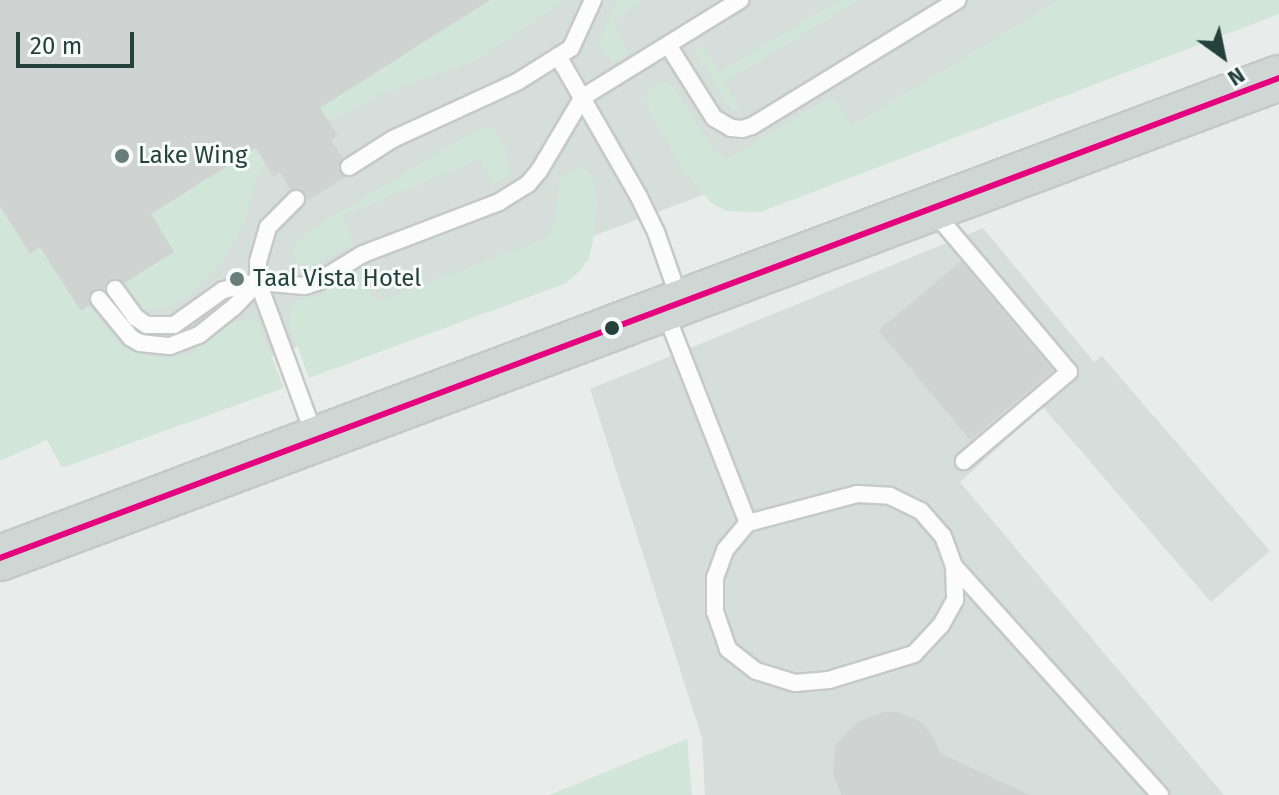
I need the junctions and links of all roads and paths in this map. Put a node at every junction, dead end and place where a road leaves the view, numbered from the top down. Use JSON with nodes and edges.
{"nodes":[{"id":1,"x":593,"y":0,"type":"edge"},
{"id":2,"x":740,"y":0,"type":"edge"},
{"id":3,"x":958,"y":0,"type":"edge"},
{"id":4,"x":668,"y":45,"type":"junction"},
{"id":5,"x":558,"y":56,"type":"junction"},
{"id":6,"x":1279,"y":78,"type":"edge"},
{"id":7,"x":583,"y":97,"type":"junction"},
{"id":8,"x":349,"y":167,"type":"dead end"},
{"id":9,"x":296,"y":199,"type":"dead end"},
{"id":10,"x":930,"y":208,"type":"junction"},
{"id":11,"x":258,"y":282,"type":"junction"},
{"id":12,"x":115,"y":289,"type":"dead end"},
{"id":13,"x":99,"y":299,"type":"dead end"},
{"id":14,"x":672,"y":304,"type":"junction"},
{"id":15,"x":317,"y":441,"type":"junction"},
{"id":16,"x":964,"y":461,"type":"dead end"},
{"id":17,"x":748,"y":523,"type":"junction"},
{"id":18,"x":0,"y":558,"type":"edge"},
{"id":19,"x":954,"y":566,"type":"junction"},
{"id":20,"x":1160,"y":795,"type":"edge"}],
"edges":[{"from":1,"to":5,"type":"lane"},
{"from":2,"to":4,"type":"lane"},
{"from":3,"to":4,"type":"lane"},
{"from":4,"to":7,"type":"lane"},
{"from":5,"to":7,"type":"lane"},
{"from":5,"to":8,"type":"lane"},
{"from":6,"to":10,"type":"main road"},
{"from":7,"to":11,"type":"lane"},
{"from":7,"to":14,"type":"lane"},
{"from":9,"to":11,"type":"lane"},
{"from":10,"to":14,"type":"main road"},
{"from":10,"to":16,"type":"lane"},
{"from":11,"to":12,"type":"lane"},
{"from":11,"to":13,"type":"lane"},
{"from":11,"to":15,"type":"lane"},
{"from":14,"to":15,"type":"main road"},
{"from":14,"to":17,"type":"lane"},
{"from":15,"to":18,"type":"main road"},
{"from":17,"to":19,"type":"lane"},
{"from":17,"to":19,"type":"lane"},
{"from":19,"to":20,"type":"lane"}]}
